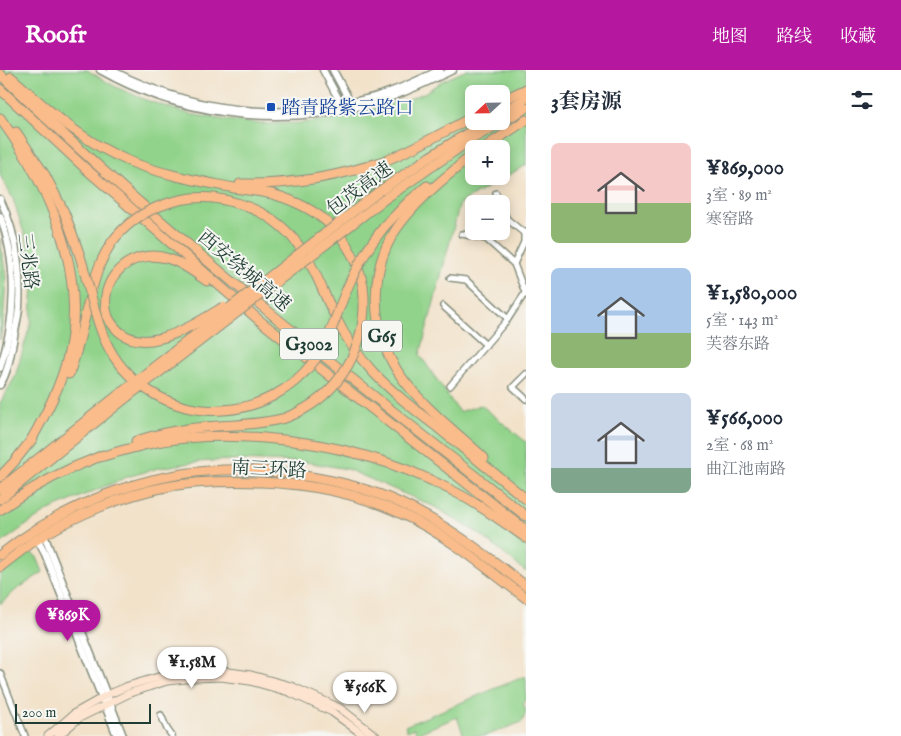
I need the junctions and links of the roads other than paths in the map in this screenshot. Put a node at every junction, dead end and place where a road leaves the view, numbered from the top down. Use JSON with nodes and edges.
{"nodes":[{"id":1,"x":3,"y":70,"type":"edge"},
{"id":2,"x":100,"y":70,"type":"edge"},
{"id":3,"x":111,"y":70,"type":"edge"},
{"id":4,"x":323,"y":70,"type":"edge"},
{"id":5,"x":333,"y":70,"type":"edge"},
{"id":6,"x":440,"y":70,"type":"edge"},
{"id":7,"x":453,"y":70,"type":"edge"},
{"id":8,"x":0,"y":74,"type":"edge"},
{"id":9,"x":526,"y":89,"type":"edge"},
{"id":10,"x":0,"y":90,"type":"edge"},
{"id":11,"x":510,"y":97,"type":"edge"},
{"id":12,"x":526,"y":98,"type":"edge"},
{"id":13,"x":349,"y":106,"type":"junction"},
{"id":14,"x":339,"y":107,"type":"junction"},
{"id":15,"x":510,"y":108,"type":"edge"},
{"id":16,"x":526,"y":108,"type":"edge"},
{"id":17,"x":0,"y":113,"type":"edge"},
{"id":18,"x":0,"y":118,"type":"edge"},
{"id":19,"x":526,"y":120,"type":"edge"},
{"id":20,"x":465,"y":121,"type":"edge"},
{"id":21,"x":473,"y":130,"type":"edge"},
{"id":22,"x":496,"y":140,"type":"edge"},
{"id":23,"x":465,"y":160,"type":"edge"},
{"id":24,"x":465,"y":161,"type":"edge"},
{"id":25,"x":201,"y":181,"type":"junction"},
{"id":26,"x":0,"y":199,"type":"edge"},
{"id":27,"x":0,"y":216,"type":"edge"},
{"id":28,"x":510,"y":221,"type":"edge"},
{"id":29,"x":525,"y":233,"type":"edge"},
{"id":30,"x":462,"y":234,"type":"dead end"},
{"id":31,"x":514,"y":264,"type":"junction"},
{"id":32,"x":450,"y":278,"type":"dead end"},
{"id":33,"x":524,"y":283,"type":"edge"},
{"id":34,"x":256,"y":287,"type":"junction"},
{"id":35,"x":526,"y":294,"type":"edge"},
{"id":36,"x":443,"y":306,"type":"dead end"},
{"id":37,"x":250,"y":312,"type":"junction"},
{"id":38,"x":508,"y":319,"type":"junction"},
{"id":39,"x":486,"y":345,"type":"junction"},
{"id":40,"x":0,"y":368,"type":"edge"},
{"id":41,"x":526,"y":374,"type":"edge"},
{"id":42,"x":0,"y":385,"type":"edge"},
{"id":43,"x":450,"y":386,"type":"dead end"},
{"id":44,"x":124,"y":394,"type":"junction"},
{"id":45,"x":526,"y":399,"type":"edge"},
{"id":46,"x":30,"y":442,"type":"junction"},
{"id":47,"x":100,"y":457,"type":"junction"},
{"id":48,"x":0,"y":477,"type":"edge"},
{"id":49,"x":0,"y":489,"type":"edge"},
{"id":50,"x":526,"y":498,"type":"edge"},
{"id":51,"x":0,"y":499,"type":"edge"},
{"id":52,"x":0,"y":510,"type":"edge"},
{"id":53,"x":526,"y":516,"type":"edge"},
{"id":54,"x":526,"y":530,"type":"edge"},
{"id":55,"x":40,"y":537,"type":"junction"},
{"id":56,"x":526,"y":538,"type":"edge"},
{"id":57,"x":0,"y":554,"type":"edge"},
{"id":58,"x":0,"y":567,"type":"edge"},
{"id":59,"x":526,"y":586,"type":"edge"},
{"id":60,"x":526,"y":598,"type":"edge"},
{"id":61,"x":0,"y":673,"type":"edge"},
{"id":62,"x":106,"y":701,"type":"junction"},
{"id":63,"x":161,"y":715,"type":"dead end"},
{"id":64,"x":361,"y":735,"type":"edge"},
{"id":65,"x":25,"y":736,"type":"edge"},
{"id":66,"x":48,"y":736,"type":"edge"},
{"id":67,"x":58,"y":736,"type":"edge"},
{"id":68,"x":117,"y":736,"type":"edge"},
{"id":69,"x":123,"y":736,"type":"edge"},
{"id":70,"x":172,"y":736,"type":"edge"},
{"id":71,"x":376,"y":736,"type":"edge"}],
"edges":[{"from":1,"to":25,"type":"highway"},
{"from":2,"to":14,"type":"street"},
{"from":3,"to":14,"type":"street"},
{"from":4,"to":14,"type":"street"},
{"from":5,"to":13,"type":"street"},
{"from":6,"to":13,"type":"street"},
{"from":7,"to":13,"type":"street"},
{"from":8,"to":53,"type":"highway","name":"西安绕城高速","number":"G3002"},
{"from":9,"to":11,"type":"highway"},
{"from":10,"to":37,"type":"highway","name":"西安绕城高速"},
{"from":12,"to":15,"type":"highway"},
{"from":13,"to":14,"type":"street"},
{"from":16,"to":44,"type":"highway","bridge":true},
{"from":17,"to":23,"type":"highway","bridge":true},
{"from":18,"to":46,"type":"highway"},
{"from":19,"to":22,"type":"highway"},
{"from":20,"to":25,"type":"highway"},
{"from":21,"to":34,"type":"highway","name":"包茂高速","bridge":true},
{"from":24,"to":50,"type":"highway","number":"G65"},
{"from":25,"to":47,"type":"highway","bridge":true},
{"from":26,"to":42,"type":"street","name":"三兆路"},
{"from":27,"to":40,"type":"street","name":"三兆路"},
{"from":28,"to":29,"type":"street"},
{"from":29,"to":31,"type":"street"},
{"from":30,"to":31,"type":"street"},
{"from":31,"to":33,"type":"street"},
{"from":32,"to":38,"type":"street"},
{"from":33,"to":35,"type":"street"},
{"from":34,"to":37,"type":"highway","bridge":true},
{"from":34,"to":44,"type":"highway","bridge":true},
{"from":35,"to":38,"type":"street"},
{"from":36,"to":39,"type":"street"},
{"from":37,"to":54,"type":"highway","name":"西安绕城高速"},
{"from":38,"to":39,"type":"street"},
{"from":39,"to":43,"type":"street"},
{"from":41,"to":45,"type":"street"},
{"from":44,"to":49,"type":"highway"},
{"from":44,"to":51,"type":"highway"},
{"from":46,"to":48,"type":"highway"},
{"from":46,"to":50,"type":"highway","bridge":true},
{"from":47,"to":52,"type":"highway"},
{"from":47,"to":56,"type":"highway"},
{"from":55,"to":58,"type":"highway","name":"南三环路"},
{"from":55,"to":60,"type":"highway","name":"南三环路"},
{"from":55,"to":62,"type":"street"},
{"from":57,"to":59,"type":"highway","name":"南三环路"},
{"from":61,"to":65,"type":"street"},
{"from":62,"to":64,"type":"main road"},
{"from":62,"to":66,"type":"main road"},
{"from":62,"to":67,"type":"main road"},
{"from":62,"to":68,"type":"street"},
{"from":62,"to":69,"type":"street"},
{"from":62,"to":71,"type":"main road"},
{"from":63,"to":70,"type":"street"}]}
